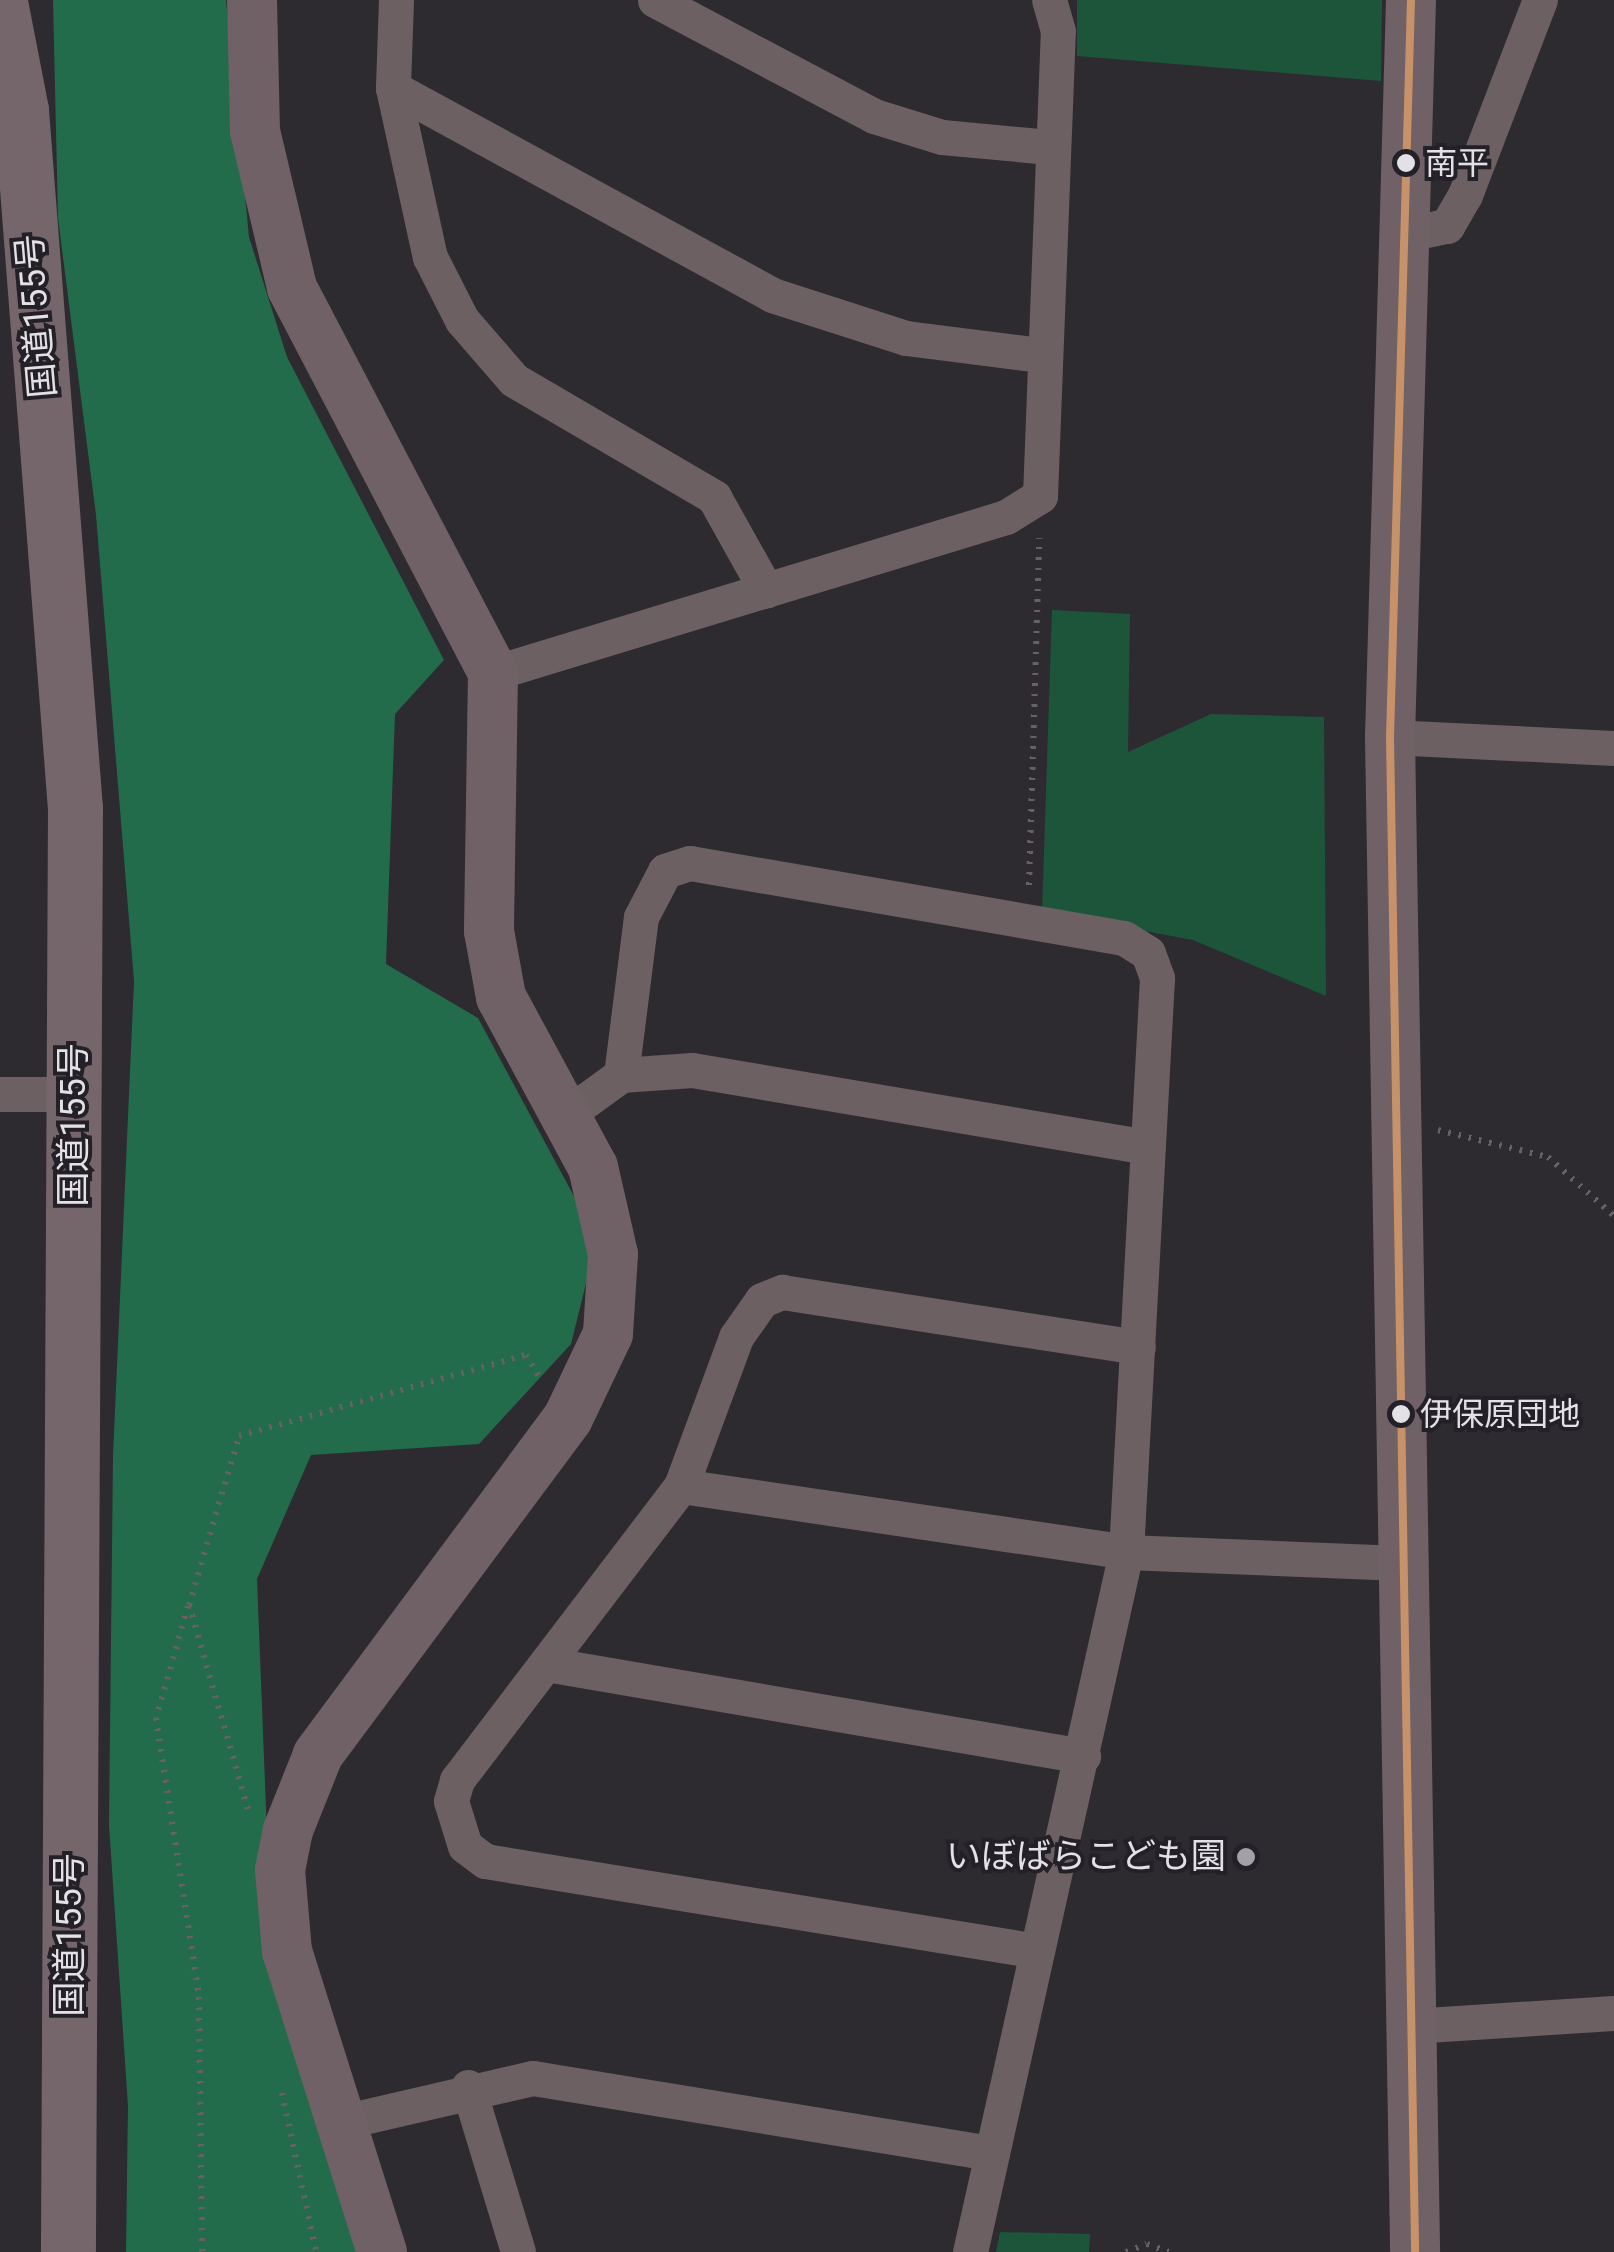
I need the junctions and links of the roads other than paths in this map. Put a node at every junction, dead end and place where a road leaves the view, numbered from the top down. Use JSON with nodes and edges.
{"nodes":[{"id":1,"x":252,"y":0,"type":"edge"},
{"id":2,"x":396,"y":0,"type":"edge"},
{"id":3,"x":655,"y":0,"type":"edge"},
{"id":4,"x":1049,"y":0,"type":"edge"},
{"id":5,"x":1412,"y":0,"type":"edge"},
{"id":6,"x":1540,"y":0,"type":"edge"},
{"id":7,"x":0,"y":2,"type":"edge"},
{"id":8,"x":394,"y":88,"type":"junction"},
{"id":9,"x":1050,"y":147,"type":"junction"},
{"id":10,"x":1408,"y":234,"type":"junction"},
{"id":11,"x":1040,"y":355,"type":"junction"},
{"id":12,"x":766,"y":590,"type":"junction"},
{"id":13,"x":494,"y":673,"type":"junction"},
{"id":14,"x":1390,"y":736,"type":"junction"},
{"id":15,"x":1614,"y":748,"type":"edge"},
{"id":16,"x":621,"y":1075,"type":"junction"},
{"id":17,"x":0,"y":1094,"type":"edge"},
{"id":18,"x":74,"y":1094,"type":"junction"},
{"id":19,"x":566,"y":1115,"type":"junction"},
{"id":20,"x":1148,"y":1147,"type":"junction"},
{"id":21,"x":1138,"y":1347,"type":"junction"},
{"id":22,"x":682,"y":1486,"type":"junction"},
{"id":23,"x":1126,"y":1552,"type":"junction"},
{"id":24,"x":1401,"y":1562,"type":"junction"},
{"id":25,"x":546,"y":1664,"type":"junction"},
{"id":26,"x":1083,"y":1756,"type":"junction"},
{"id":27,"x":1037,"y":1951,"type":"junction"},
{"id":28,"x":1614,"y":2013,"type":"edge"},
{"id":29,"x":1411,"y":2026,"type":"junction"},
{"id":30,"x":468,"y":2087,"type":"junction"},
{"id":31,"x":342,"y":2122,"type":"junction"},
{"id":32,"x":992,"y":2152,"type":"junction"},
{"id":33,"x":68,"y":2252,"type":"edge"},
{"id":34,"x":382,"y":2252,"type":"edge"},
{"id":35,"x":518,"y":2252,"type":"edge"},
{"id":36,"x":970,"y":2252,"type":"edge"},
{"id":37,"x":1414,"y":2252,"type":"edge"}],
"edges":[{"from":1,"to":13,"type":"street"},
{"from":2,"to":8,"type":"street"},
{"from":3,"to":9,"type":"street"},
{"from":4,"to":9,"type":"street"},
{"from":5,"to":10,"type":"street"},
{"from":6,"to":10,"type":"street"},
{"from":7,"to":18,"type":"highway","name":"国道155号"},
{"from":8,"to":11,"type":"street"},
{"from":8,"to":12,"type":"street"},
{"from":9,"to":11,"type":"street"},
{"from":10,"to":14,"type":"street"},
{"from":11,"to":12,"type":"street"},
{"from":12,"to":13,"type":"street"},
{"from":13,"to":19,"type":"street"},
{"from":14,"to":15,"type":"street"},
{"from":14,"to":24,"type":"street"},
{"from":16,"to":19,"type":"street"},
{"from":16,"to":20,"type":"street"},
{"from":16,"to":20,"type":"street"},
{"from":17,"to":18,"type":"street"},
{"from":18,"to":33,"type":"highway","name":"国道155号"},
{"from":19,"to":31,"type":"street"},
{"from":20,"to":21,"type":"street"},
{"from":21,"to":22,"type":"street"},
{"from":21,"to":23,"type":"street"},
{"from":22,"to":23,"type":"street"},
{"from":22,"to":25,"type":"street"},
{"from":23,"to":24,"type":"street"},
{"from":23,"to":26,"type":"street"},
{"from":24,"to":29,"type":"street"},
{"from":25,"to":26,"type":"street"},
{"from":25,"to":27,"type":"street"},
{"from":26,"to":27,"type":"street"},
{"from":27,"to":32,"type":"street"},
{"from":28,"to":29,"type":"street"},
{"from":29,"to":37,"type":"street"},
{"from":30,"to":31,"type":"street"},
{"from":30,"to":32,"type":"street"},
{"from":30,"to":35,"type":"street"},
{"from":31,"to":34,"type":"street"},
{"from":32,"to":36,"type":"street"}]}
